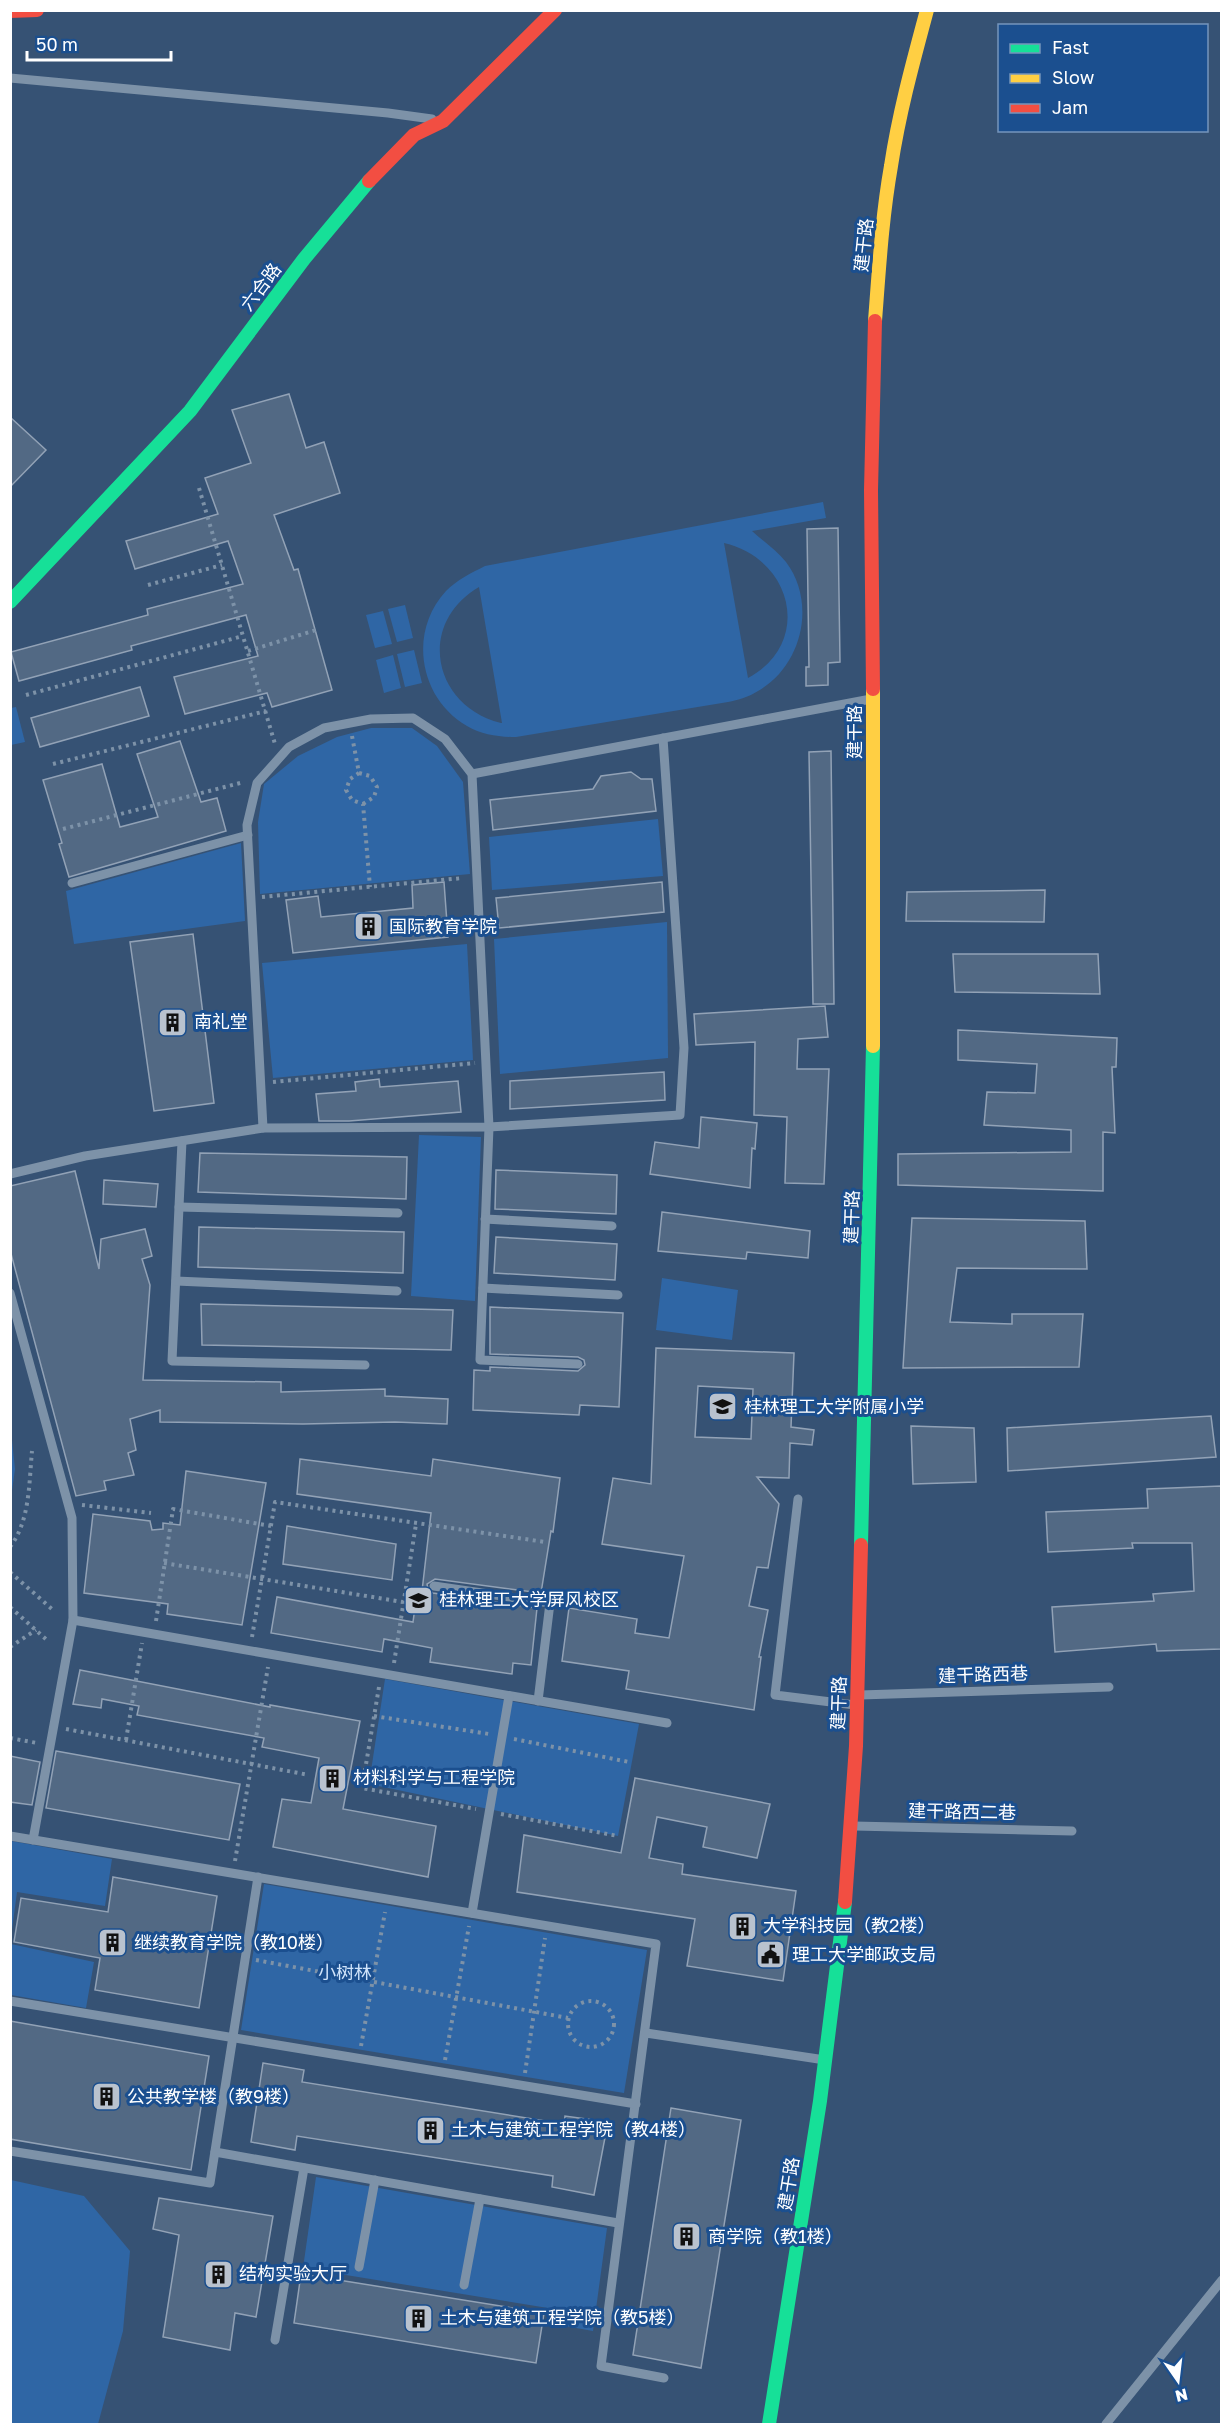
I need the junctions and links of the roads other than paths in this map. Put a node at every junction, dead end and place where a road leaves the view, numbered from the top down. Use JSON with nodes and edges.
{"nodes":[{"id":1,"x":37,"y":10,"type":"edge"},
{"id":2,"x":555,"y":10,"type":"edge"},
{"id":3,"x":927,"y":10,"type":"edge"},
{"id":4,"x":10,"y":11,"type":"edge"},
{"id":5,"x":10,"y":78,"type":"edge"},
{"id":6,"x":443,"y":121,"type":"junction"},
{"id":7,"x":10,"y":602,"type":"edge"},
{"id":8,"x":873,"y":699,"type":"junction"},
{"id":9,"x":663,"y":738,"type":"junction"},
{"id":10,"x":471,"y":774,"type":"junction"},
{"id":11,"x":248,"y":835,"type":"junction"},
{"id":12,"x":72,"y":883,"type":"dead end"},
{"id":13,"x":489,"y":1127,"type":"junction"},
{"id":14,"x":263,"y":1128,"type":"junction"},
{"id":15,"x":182,"y":1141,"type":"junction"},
{"id":16,"x":10,"y":1174,"type":"edge"},
{"id":17,"x":179,"y":1207,"type":"junction"},
{"id":18,"x":398,"y":1213,"type":"dead end"},
{"id":19,"x":485,"y":1219,"type":"junction"},
{"id":20,"x":612,"y":1226,"type":"dead end"},
{"id":21,"x":176,"y":1281,"type":"junction"},
{"id":22,"x":483,"y":1288,"type":"junction"},
{"id":23,"x":397,"y":1291,"type":"dead end"},
{"id":24,"x":10,"y":1293,"type":"edge"},
{"id":25,"x":618,"y":1295,"type":"dead end"},
{"id":26,"x":578,"y":1364,"type":"dead end"},
{"id":27,"x":365,"y":1365,"type":"dead end"},
{"id":28,"x":798,"y":1499,"type":"dead end"},
{"id":29,"x":434,"y":1586,"type":"dead end"},
{"id":30,"x":73,"y":1620,"type":"junction"},
{"id":31,"x":1109,"y":1687,"type":"dead end"},
{"id":32,"x":509,"y":1696,"type":"junction"},
{"id":33,"x":858,"y":1700,"type":"junction"},
{"id":34,"x":538,"y":1701,"type":"junction"},
{"id":35,"x":667,"y":1723,"type":"dead end"},
{"id":36,"x":852,"y":1826,"type":"junction"},
{"id":37,"x":1072,"y":1831,"type":"dead end"},
{"id":38,"x":10,"y":1836,"type":"edge"},
{"id":39,"x":33,"y":1840,"type":"junction"},
{"id":40,"x":258,"y":1877,"type":"junction"},
{"id":41,"x":472,"y":1913,"type":"junction"},
{"id":42,"x":10,"y":2001,"type":"edge"},
{"id":43,"x":646,"y":2033,"type":"junction"},
{"id":44,"x":233,"y":2038,"type":"junction"},
{"id":45,"x":827,"y":2060,"type":"junction"},
{"id":46,"x":636,"y":2104,"type":"junction"},
{"id":47,"x":10,"y":2151,"type":"edge"},
{"id":48,"x":215,"y":2152,"type":"junction"},
{"id":49,"x":304,"y":2168,"type":"junction"},
{"id":50,"x":375,"y":2180,"type":"junction"},
{"id":51,"x":480,"y":2199,"type":"junction"},
{"id":52,"x":618,"y":2223,"type":"junction"},
{"id":53,"x":359,"y":2267,"type":"dead end"},
{"id":54,"x":1221,"y":2280,"type":"edge"},
{"id":55,"x":464,"y":2285,"type":"dead end"},
{"id":56,"x":275,"y":2340,"type":"dead end"},
{"id":57,"x":664,"y":2378,"type":"dead end"},
{"id":58,"x":769,"y":2424,"type":"edge"},
{"id":59,"x":1106,"y":2424,"type":"edge"}],
"edges":[{"from":1,"to":4,"type":"main road"},
{"from":2,"to":6,"type":"main road","name":"六合路"},
{"from":3,"to":8,"type":"main road","name":"建干路"},
{"from":5,"to":6,"type":"lane"},
{"from":6,"to":7,"type":"main road","name":"六合路"},
{"from":8,"to":9,"type":"lane"},
{"from":8,"to":33,"type":"main road","name":"建干路"},
{"from":9,"to":10,"type":"lane"},
{"from":9,"to":13,"type":"lane"},
{"from":10,"to":11,"type":"lane"},
{"from":10,"to":13,"type":"lane"},
{"from":11,"to":12,"type":"lane"},
{"from":11,"to":14,"type":"lane"},
{"from":13,"to":14,"type":"lane"},
{"from":13,"to":19,"type":"lane"},
{"from":14,"to":15,"type":"lane"},
{"from":15,"to":16,"type":"lane"},
{"from":15,"to":17,"type":"lane"},
{"from":17,"to":18,"type":"lane"},
{"from":17,"to":21,"type":"lane"},
{"from":19,"to":20,"type":"lane"},
{"from":19,"to":22,"type":"lane"},
{"from":21,"to":23,"type":"lane"},
{"from":21,"to":27,"type":"lane"},
{"from":22,"to":25,"type":"lane"},
{"from":22,"to":26,"type":"lane"},
{"from":24,"to":30,"type":"lane"},
{"from":28,"to":33,"type":"lane","name":"建干路西巷"},
{"from":29,"to":34,"type":"lane"},
{"from":30,"to":32,"type":"lane"},
{"from":30,"to":39,"type":"lane"},
{"from":31,"to":33,"type":"lane","name":"建干路西巷"},
{"from":32,"to":34,"type":"lane"},
{"from":32,"to":41,"type":"lane"},
{"from":33,"to":36,"type":"main road","name":"建干路"},
{"from":34,"to":35,"type":"lane"},
{"from":36,"to":37,"type":"lane","name":"建干路西二巷"},
{"from":36,"to":45,"type":"main road","name":"建干路"},
{"from":38,"to":39,"type":"lane"},
{"from":39,"to":40,"type":"lane"},
{"from":40,"to":41,"type":"lane"},
{"from":40,"to":44,"type":"lane"},
{"from":41,"to":43,"type":"lane"},
{"from":42,"to":44,"type":"lane"},
{"from":43,"to":45,"type":"lane"},
{"from":43,"to":46,"type":"lane"},
{"from":44,"to":46,"type":"lane"},
{"from":44,"to":48,"type":"lane"},
{"from":45,"to":58,"type":"main road","name":"建干路"},
{"from":46,"to":52,"type":"lane"},
{"from":47,"to":48,"type":"lane"},
{"from":48,"to":49,"type":"lane"},
{"from":49,"to":50,"type":"lane"},
{"from":49,"to":56,"type":"lane"},
{"from":50,"to":51,"type":"lane"},
{"from":50,"to":53,"type":"lane"},
{"from":51,"to":52,"type":"lane"},
{"from":51,"to":55,"type":"lane"},
{"from":52,"to":57,"type":"lane"},
{"from":54,"to":59,"type":"lane"}]}
